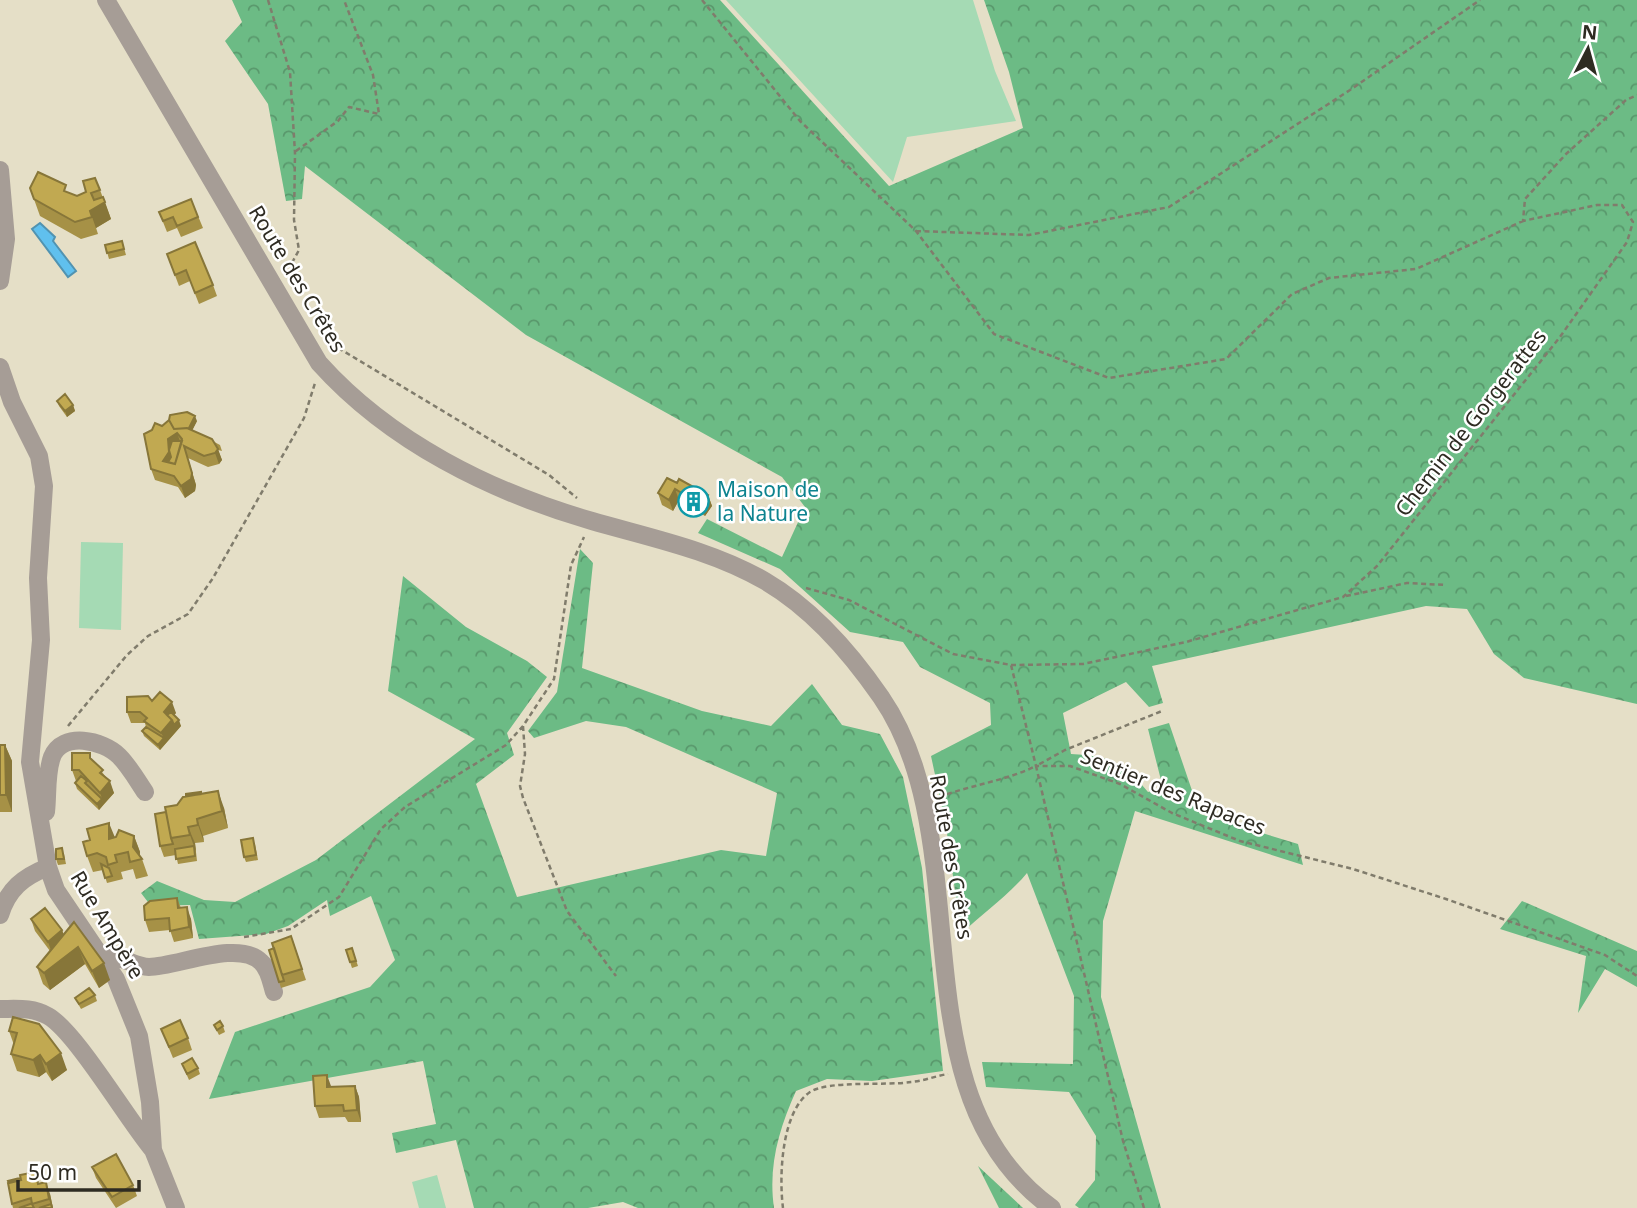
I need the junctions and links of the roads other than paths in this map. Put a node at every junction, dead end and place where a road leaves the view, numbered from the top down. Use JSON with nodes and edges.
{"nodes":[{"id":1,"x":106,"y":0,"type":"edge"},
{"id":2,"x":0,"y":170,"type":"edge"},
{"id":3,"x":0,"y":281,"type":"edge"},
{"id":4,"x":0,"y":367,"type":"edge"},
{"id":5,"x":145,"y":792,"type":"dead end"},
{"id":6,"x":44,"y":833,"type":"junction"},
{"id":7,"x":48,"y":867,"type":"junction"},
{"id":8,"x":18,"y":883,"type":"junction"},
{"id":9,"x":0,"y":885,"type":"edge"},
{"id":10,"x":0,"y":915,"type":"edge"},
{"id":11,"x":102,"y":956,"type":"junction"},
{"id":12,"x":274,"y":992,"type":"dead end"},
{"id":13,"x":0,"y":1009,"type":"edge"},
{"id":14,"x":153,"y":1150,"type":"junction"},
{"id":15,"x":176,"y":1208,"type":"edge"},
{"id":16,"x":1052,"y":1208,"type":"edge"}],
"edges":[{"from":1,"to":16,"type":"street","name":"Route des Crêtes"},
{"from":2,"to":3,"type":"street"},
{"from":4,"to":6,"type":"street"},
{"from":5,"to":6,"type":"street"},
{"from":6,"to":7,"type":"street","name":"Rue Ampère"},
{"from":7,"to":8,"type":"street"},
{"from":7,"to":11,"type":"street","name":"Rue Ampère"},
{"from":8,"to":9,"type":"street"},
{"from":8,"to":10,"type":"street"},
{"from":11,"to":12,"type":"street"},
{"from":11,"to":14,"type":"street","name":"Rue Ampère"},
{"from":13,"to":14,"type":"street"},
{"from":14,"to":15,"type":"street","name":"Rue Ampère"}]}
